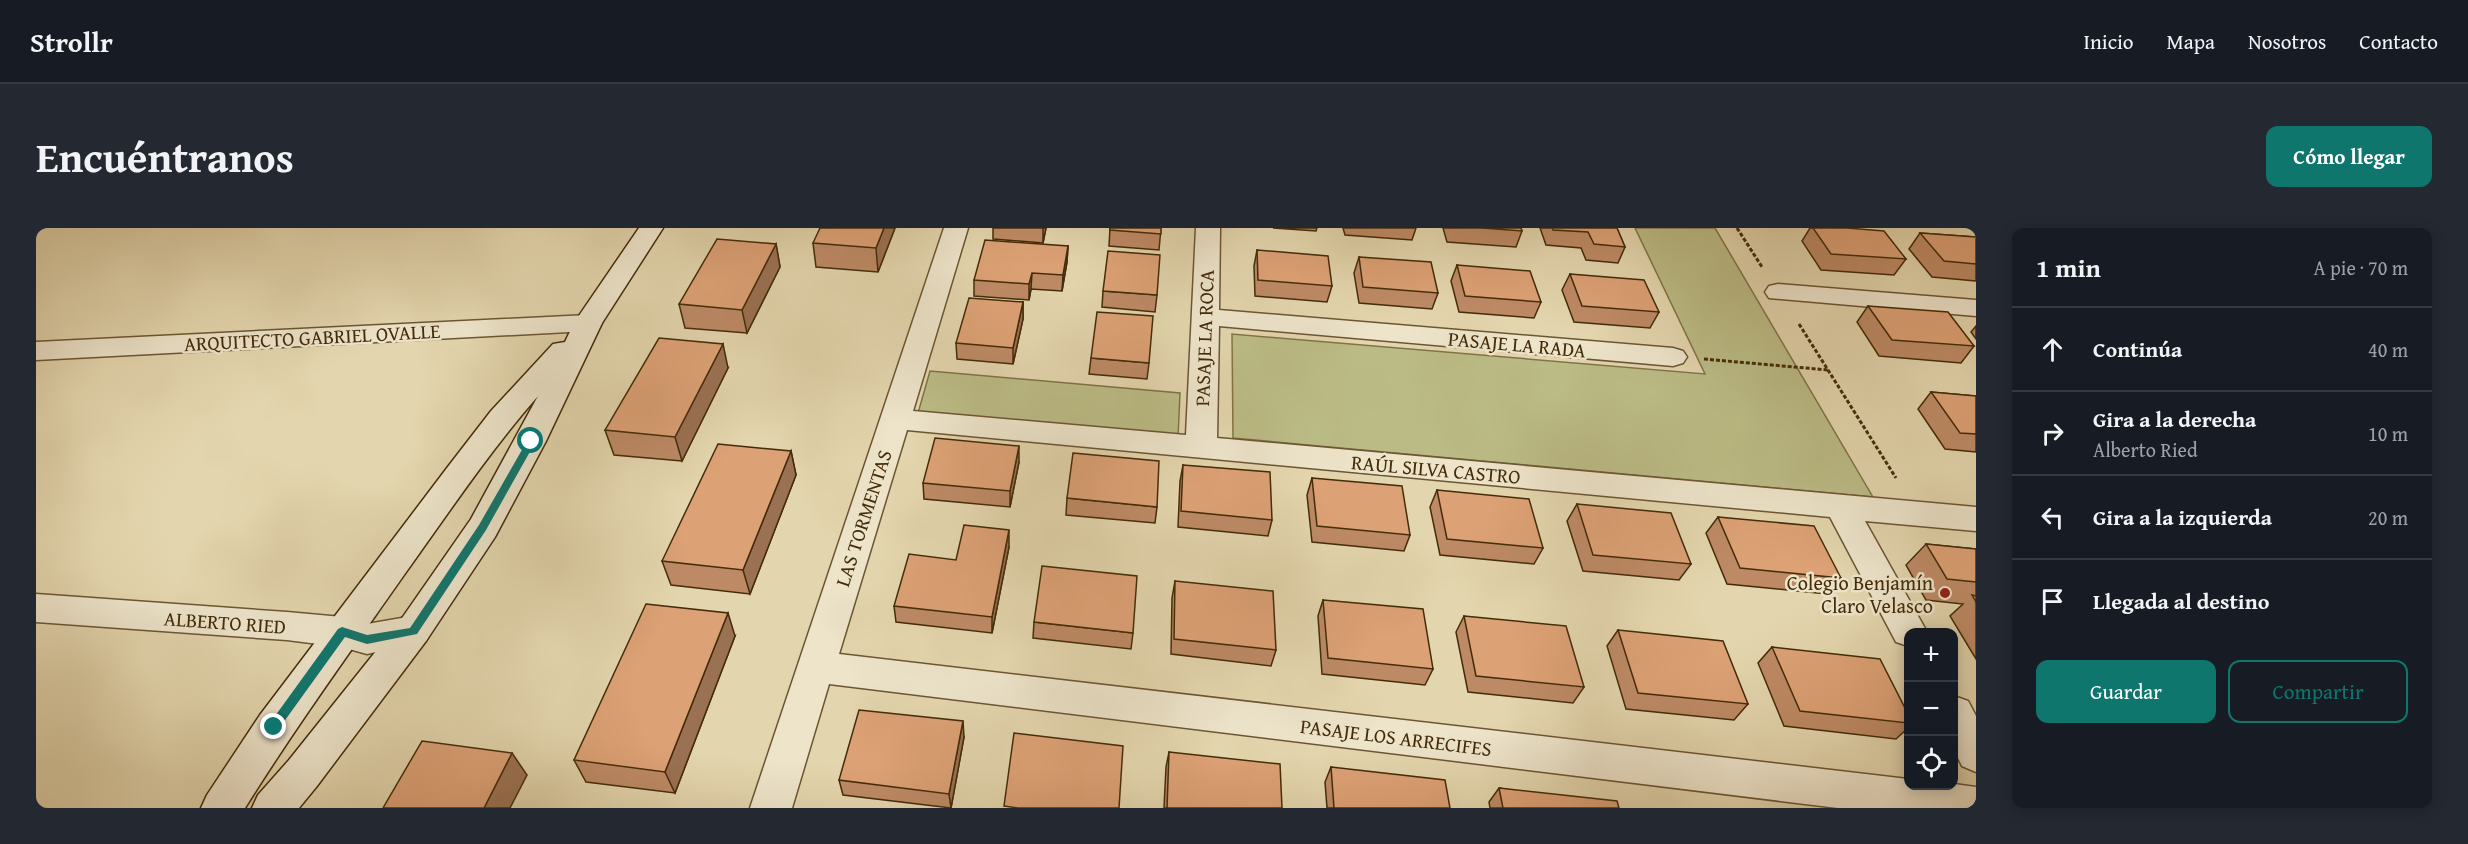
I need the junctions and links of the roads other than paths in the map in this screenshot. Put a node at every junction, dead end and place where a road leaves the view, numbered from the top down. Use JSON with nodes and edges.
{"nodes":[{"id":1,"x":651,"y":228,"type":"edge"},
{"id":2,"x":956,"y":228,"type":"edge"},
{"id":3,"x":1208,"y":228,"type":"edge"},
{"id":4,"x":1778,"y":292,"type":"road end"},
{"id":5,"x":1976,"y":308,"type":"edge"},
{"id":6,"x":1205,"y":317,"type":"junction"},
{"id":7,"x":588,"y":323,"type":"junction"},
{"id":8,"x":36,"y":351,"type":"edge"},
{"id":9,"x":1673,"y":357,"type":"road end"},
{"id":10,"x":895,"y":418,"type":"junction"},
{"id":11,"x":1201,"y":447,"type":"junction"},
{"id":12,"x":1841,"y":507,"type":"junction"},
{"id":13,"x":1976,"y":519,"type":"edge"},
{"id":14,"x":388,"y":570,"type":"junction"},
{"id":15,"x":451,"y":575,"type":"junction"},
{"id":16,"x":36,"y":609,"type":"edge"},
{"id":17,"x":1907,"y":628,"type":"edge"},
{"id":18,"x":413,"y":631,"type":"junction"},
{"id":19,"x":342,"y":632,"type":"junction"},
{"id":20,"x":816,"y":668,"type":"junction"},
{"id":21,"x":1958,"y":722,"type":"edge"},
{"id":22,"x":1976,"y":754,"type":"edge"},
{"id":23,"x":1976,"y":806,"type":"edge"},
{"id":24,"x":222,"y":808,"type":"edge"},
{"id":25,"x":273,"y":808,"type":"edge"},
{"id":26,"x":771,"y":808,"type":"edge"}],
"edges":[{"from":1,"to":7,"type":"street"},
{"from":2,"to":10,"type":"street","name":"LAS TORMENTAS"},
{"from":3,"to":6,"type":"street","name":"PASAJE LA ROCA"},
{"from":4,"to":5,"type":"street"},
{"from":6,"to":9,"type":"street","name":"PASAJE LA RADA"},
{"from":6,"to":11,"type":"street","name":"PASAJE LA ROCA"},
{"from":7,"to":8,"type":"street","name":"ARQUITECTO GABRIEL OVALLE"},
{"from":7,"to":14,"type":"street"},
{"from":7,"to":15,"type":"street"},
{"from":10,"to":11,"type":"street","name":"RAÚL SILVA CASTRO"},
{"from":10,"to":20,"type":"street","name":"LAS TORMENTAS"},
{"from":11,"to":12,"type":"street","name":"RAÚL SILVA CASTRO"},
{"from":12,"to":13,"type":"street","name":"RAÚL SILVA CASTRO"},
{"from":12,"to":17,"type":"street"},
{"from":14,"to":15,"type":"street"},
{"from":14,"to":19,"type":"street"},
{"from":15,"to":18,"type":"street"},
{"from":16,"to":19,"type":"street","name":"ALBERTO RIED"},
{"from":18,"to":19,"type":"street","name":"ALBERTO RIED"},
{"from":18,"to":25,"type":"street"},
{"from":19,"to":24,"type":"street"},
{"from":20,"to":23,"type":"street","name":"PASAJE LOS ARRECIFES"},
{"from":20,"to":26,"type":"street","name":"LAS TORMENTAS"},
{"from":21,"to":22,"type":"street"}]}
